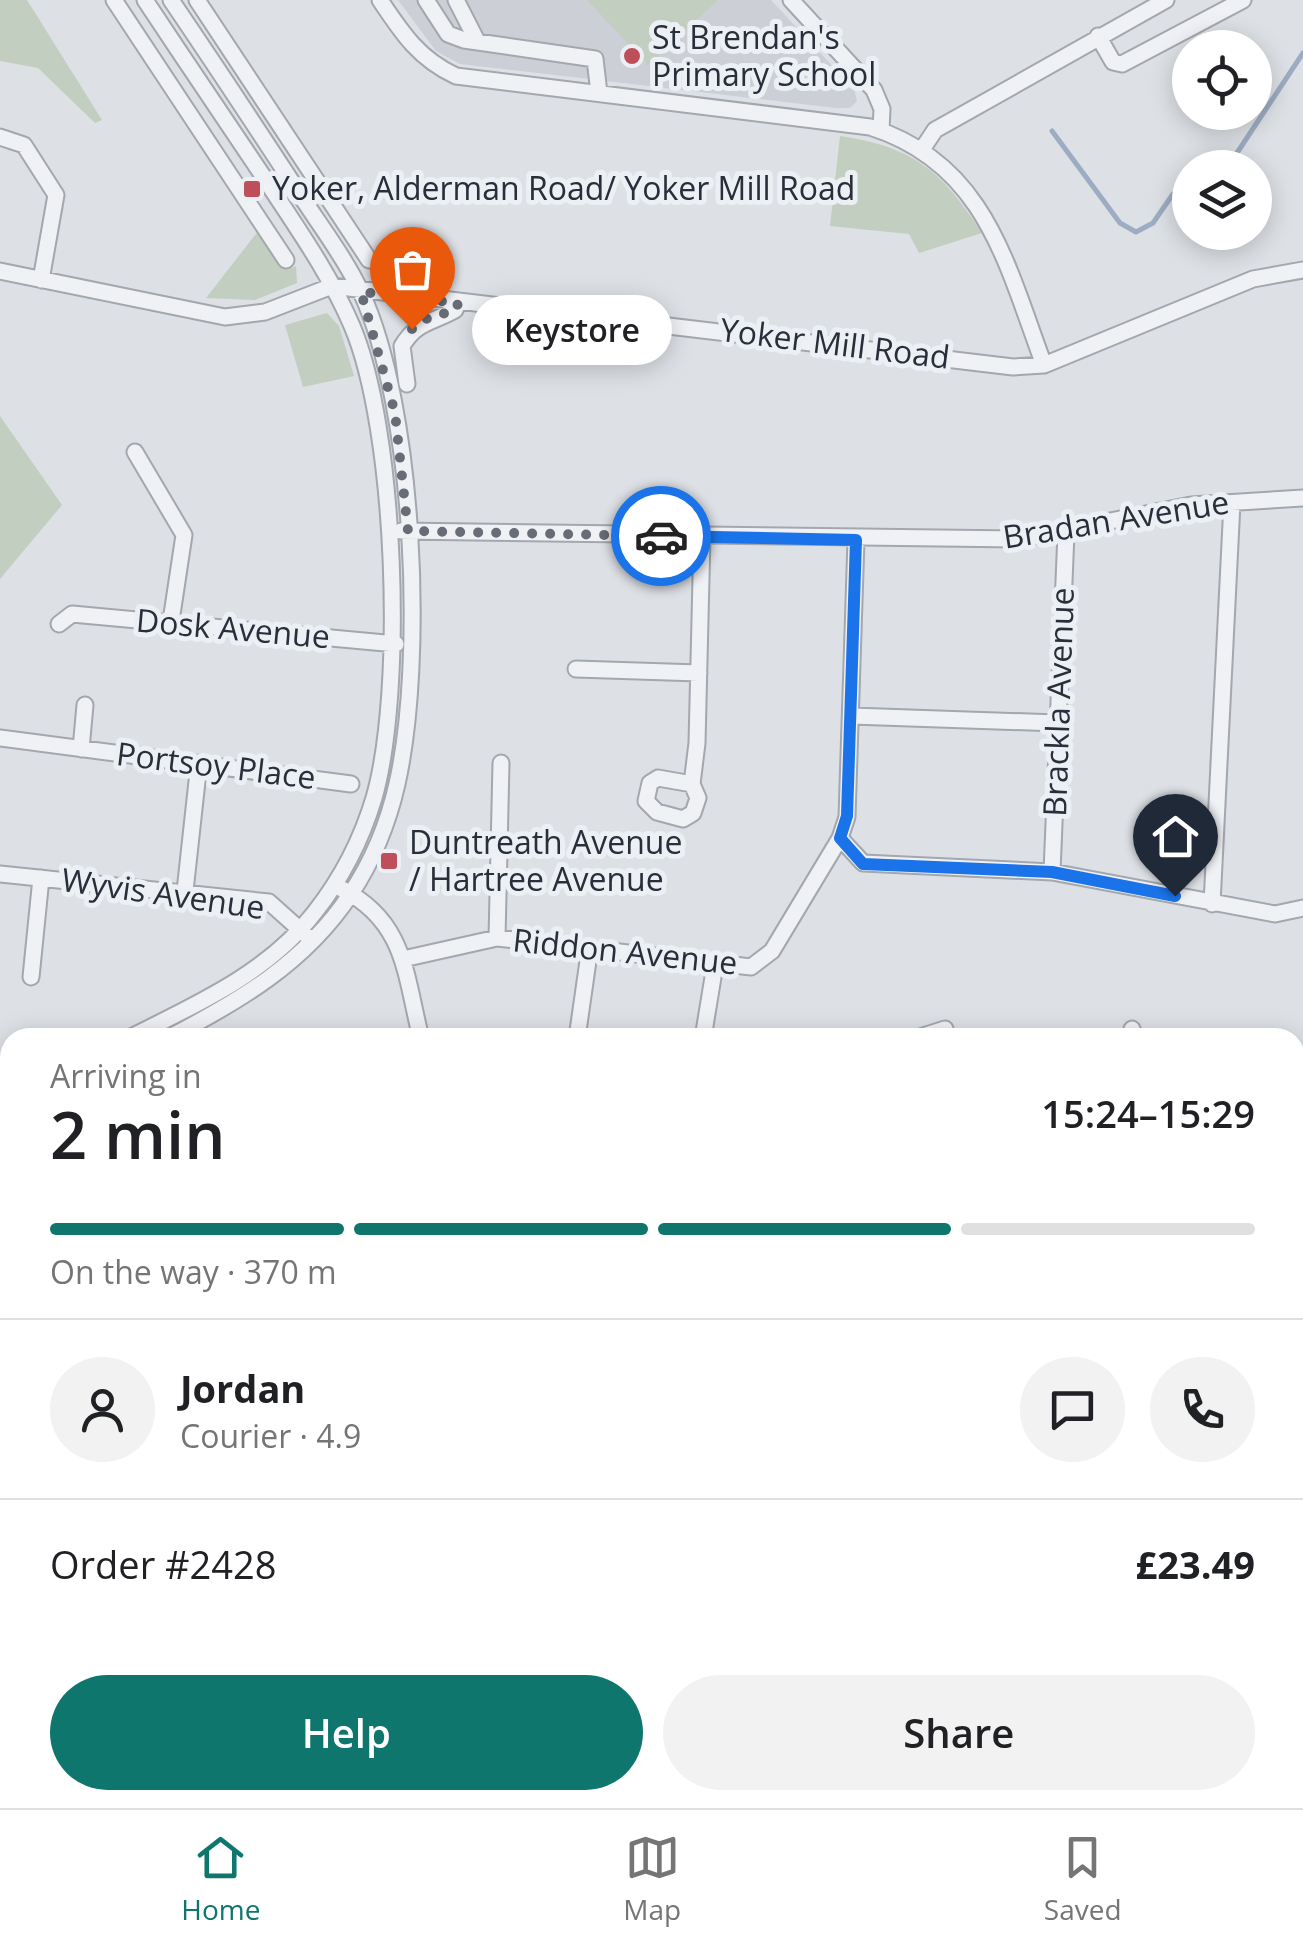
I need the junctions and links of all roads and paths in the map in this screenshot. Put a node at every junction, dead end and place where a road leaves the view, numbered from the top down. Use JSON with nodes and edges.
{"nodes":[{"id":1,"x":114,"y":0,"type":"edge"},
{"id":2,"x":145,"y":0,"type":"edge"},
{"id":3,"x":172,"y":0,"type":"edge"},
{"id":4,"x":197,"y":0,"type":"edge"},
{"id":5,"x":380,"y":0,"type":"edge"},
{"id":6,"x":426,"y":0,"type":"edge"},
{"id":7,"x":456,"y":0,"type":"edge"},
{"id":8,"x":790,"y":0,"type":"edge"},
{"id":9,"x":1166,"y":0,"type":"edge"},
{"id":10,"x":1243,"y":0,"type":"edge"},
{"id":11,"x":1098,"y":36,"type":"junction"},
{"id":12,"x":477,"y":40,"type":"junction"},
{"id":13,"x":600,"y":94,"type":"junction"},
{"id":14,"x":875,"y":128,"type":"junction"},
{"id":15,"x":0,"y":137,"type":"edge"},
{"id":16,"x":922,"y":148,"type":"junction"},
{"id":17,"x":321,"y":190,"type":"junction"},
{"id":18,"x":304,"y":200,"type":"junction"},
{"id":19,"x":286,"y":260,"type":"dead end"},
{"id":20,"x":369,"y":260,"type":"dead end"},
{"id":21,"x":1302,"y":267,"type":"edge"},
{"id":22,"x":0,"y":271,"type":"edge"},
{"id":23,"x":41,"y":280,"type":"junction"},
{"id":24,"x":332,"y":286,"type":"junction"},
{"id":25,"x":361,"y":292,"type":"junction"},
{"id":26,"x":458,"y":303,"type":"junction"},
{"id":27,"x":1044,"y":365,"type":"junction"},
{"id":28,"x":408,"y":384,"type":"dead end"},
{"id":29,"x":135,"y":452,"type":"dead end"},
{"id":30,"x":1303,"y":498,"type":"edge"},
{"id":31,"x":1232,"y":503,"type":"junction"},
{"id":32,"x":389,"y":531,"type":"junction"},
{"id":33,"x":408,"y":531,"type":"junction"},
{"id":34,"x":1066,"y":533,"type":"junction"},
{"id":35,"x":702,"y":537,"type":"junction"},
{"id":36,"x":856,"y":540,"type":"junction"},
{"id":37,"x":171,"y":622,"type":"junction"},
{"id":38,"x":60,"y":624,"type":"dead end"},
{"id":39,"x":390,"y":644,"type":"junction"},
{"id":40,"x":410,"y":645,"type":"junction"},
{"id":41,"x":576,"y":669,"type":"dead end"},
{"id":42,"x":699,"y":672,"type":"junction"},
{"id":43,"x":84,"y":705,"type":"dead end"},
{"id":44,"x":852,"y":716,"type":"junction"},
{"id":45,"x":1058,"y":723,"type":"junction"},
{"id":46,"x":0,"y":738,"type":"edge"},
{"id":47,"x":81,"y":749,"type":"junction"},
{"id":48,"x":199,"y":763,"type":"junction"},
{"id":49,"x":501,"y":764,"type":"dead end"},
{"id":50,"x":352,"y":784,"type":"dead end"},
{"id":51,"x":692,"y":784,"type":"dead end"},
{"id":52,"x":840,"y":838,"type":"junction"},
{"id":53,"x":1052,"y":872,"type":"junction"},
{"id":54,"x":0,"y":874,"type":"edge"},
{"id":55,"x":41,"y":878,"type":"junction"},
{"id":56,"x":334,"y":885,"type":"junction"},
{"id":57,"x":185,"y":891,"type":"junction"},
{"id":58,"x":351,"y":894,"type":"junction"},
{"id":59,"x":1212,"y":904,"type":"junction"},
{"id":60,"x":1303,"y":908,"type":"edge"},
{"id":61,"x":300,"y":930,"type":"junction"},
{"id":62,"x":497,"y":938,"type":"junction"},
{"id":63,"x":313,"y":942,"type":"junction"},
{"id":64,"x":590,"y":947,"type":"junction"},
{"id":65,"x":403,"y":959,"type":"junction"},
{"id":66,"x":715,"y":964,"type":"junction"},
{"id":67,"x":31,"y":977,"type":"dead end"},
{"id":68,"x":148,"y":1028,"type":"edge"},
{"id":69,"x":186,"y":1028,"type":"edge"},
{"id":70,"x":419,"y":1028,"type":"edge"},
{"id":71,"x":579,"y":1028,"type":"edge"},
{"id":72,"x":705,"y":1028,"type":"edge"}],
"edges":[{"from":1,"to":19,"type":"street"},
{"from":2,"to":24,"type":"street"},
{"from":3,"to":18,"type":"street"},
{"from":4,"to":17,"type":"street"},
{"from":5,"to":13,"type":"street"},
{"from":6,"to":12,"type":"street"},
{"from":7,"to":12,"type":"street"},
{"from":8,"to":14,"type":"street"},
{"from":9,"to":11,"type":"street"},
{"from":10,"to":11,"type":"street"},
{"from":11,"to":16,"type":"street"},
{"from":12,"to":13,"type":"street"},
{"from":13,"to":14,"type":"street"},
{"from":14,"to":16,"type":"street"},
{"from":15,"to":23,"type":"street"},
{"from":16,"to":27,"type":"street"},
{"from":17,"to":18,"type":"street"},
{"from":17,"to":20,"type":"street"},
{"from":18,"to":25,"type":"street"},
{"from":21,"to":27,"type":"street","name":"Yoker Mill Road"},
{"from":22,"to":23,"type":"street"},
{"from":23,"to":24,"type":"street"},
{"from":24,"to":25,"type":"street","name":"Yoker Mill Road"},
{"from":24,"to":32,"type":"street"},
{"from":25,"to":26,"type":"street","name":"Yoker Mill Road"},
{"from":25,"to":33,"type":"street"},
{"from":26,"to":27,"type":"street","name":"Yoker Mill Road"},
{"from":26,"to":28,"type":"street"},
{"from":29,"to":37,"type":"street"},
{"from":30,"to":31,"type":"street","name":"Bradan Avenue"},
{"from":31,"to":34,"type":"street","name":"Bradan Avenue"},
{"from":31,"to":59,"type":"street"},
{"from":32,"to":33,"type":"street","name":"Bradan Avenue"},
{"from":32,"to":39,"type":"street"},
{"from":33,"to":35,"type":"street","name":"Bradan Avenue"},
{"from":33,"to":40,"type":"street"},
{"from":34,"to":36,"type":"street","name":"Bradan Avenue"},
{"from":34,"to":45,"type":"street","name":"Brackla Avenue"},
{"from":35,"to":36,"type":"street","name":"Bradan Avenue"},
{"from":35,"to":42,"type":"street"},
{"from":36,"to":44,"type":"street"},
{"from":37,"to":38,"type":"street","name":"Dosk Avenue"},
{"from":37,"to":39,"type":"street","name":"Dosk Avenue"},
{"from":39,"to":40,"type":"street","name":"Dosk Avenue"},
{"from":39,"to":56,"type":"street"},
{"from":40,"to":58,"type":"street"},
{"from":41,"to":42,"type":"street"},
{"from":42,"to":51,"type":"street"},
{"from":43,"to":47,"type":"street","name":"Portsoy Place"},
{"from":44,"to":45,"type":"street"},
{"from":44,"to":52,"type":"street"},
{"from":45,"to":53,"type":"street","name":"Brackla Avenue"},
{"from":46,"to":47,"type":"street","name":"Portsoy Place"},
{"from":47,"to":48,"type":"street","name":"Portsoy Place"},
{"from":48,"to":50,"type":"street","name":"Portsoy Place"},
{"from":48,"to":57,"type":"street"},
{"from":49,"to":62,"type":"street"},
{"from":52,"to":53,"type":"street"},
{"from":52,"to":66,"type":"street","name":"Riddon Avenue"},
{"from":53,"to":59,"type":"street"},
{"from":54,"to":55,"type":"street","name":"Wyvis Avenue"},
{"from":55,"to":57,"type":"street","name":"Wyvis Avenue"},
{"from":55,"to":67,"type":"street"},
{"from":56,"to":58,"type":"street"},
{"from":56,"to":61,"type":"street"},
{"from":57,"to":61,"type":"street","name":"Wyvis Avenue"},
{"from":58,"to":63,"type":"street"},
{"from":58,"to":65,"type":"street"},
{"from":59,"to":60,"type":"street"},
{"from":61,"to":63,"type":"street","name":"Wyvis Avenue"},
{"from":61,"to":68,"type":"street"},
{"from":62,"to":64,"type":"street","name":"Riddon Avenue"},
{"from":62,"to":65,"type":"street","name":"Riddon Avenue"},
{"from":63,"to":69,"type":"street"},
{"from":64,"to":66,"type":"street","name":"Riddon Avenue"},
{"from":64,"to":71,"type":"street"},
{"from":65,"to":70,"type":"street"},
{"from":66,"to":72,"type":"street"}]}
